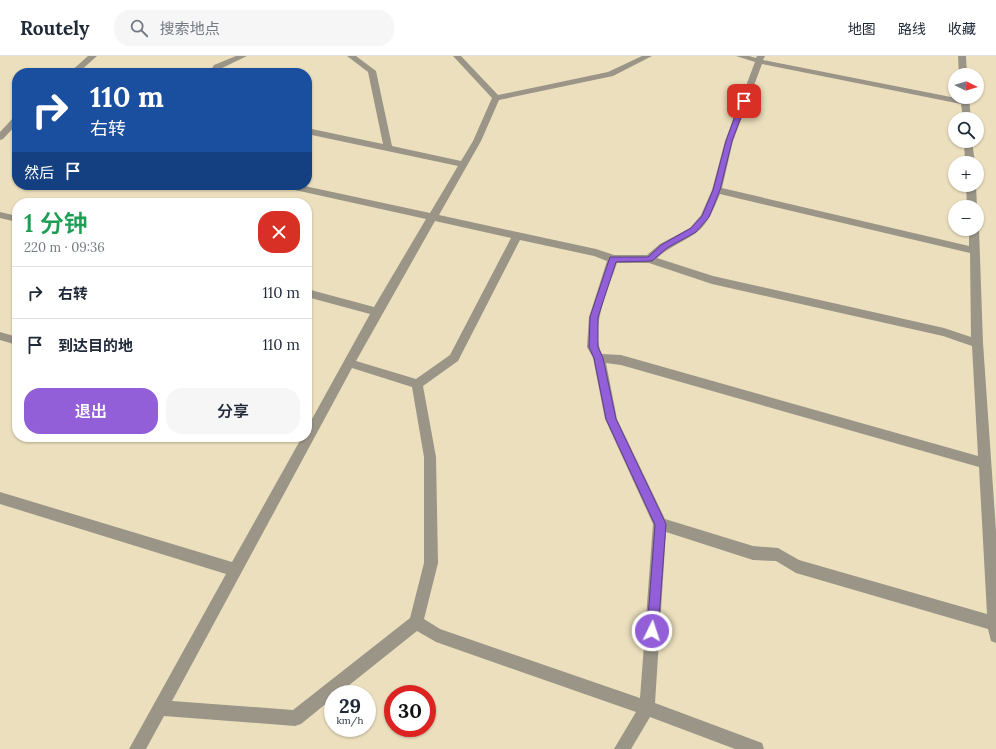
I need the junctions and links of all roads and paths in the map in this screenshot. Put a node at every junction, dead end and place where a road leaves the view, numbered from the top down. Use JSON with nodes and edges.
{"nodes":[{"id":1,"x":93,"y":56,"type":"edge"},
{"id":2,"x":243,"y":56,"type":"edge"},
{"id":3,"x":351,"y":56,"type":"edge"},
{"id":4,"x":457,"y":56,"type":"edge"},
{"id":5,"x":648,"y":56,"type":"edge"},
{"id":6,"x":740,"y":56,"type":"edge"},
{"id":7,"x":962,"y":56,"type":"edge"},
{"id":8,"x":759,"y":58,"type":"edge"},
{"id":9,"x":79,"y":68,"type":"edge"},
{"id":10,"x":217,"y":68,"type":"edge"},
{"id":11,"x":963,"y":68,"type":"edge"},
{"id":12,"x":948,"y":96,"type":"edge"},
{"id":13,"x":496,"y":98,"type":"junction"},
{"id":14,"x":0,"y":121,"type":"edge"},
{"id":15,"x":12,"y":123,"type":"edge"},
{"id":16,"x":12,"y":126,"type":"edge"},
{"id":17,"x":312,"y":132,"type":"edge"},
{"id":18,"x":0,"y":137,"type":"edge"},
{"id":19,"x":388,"y":148,"type":"junction"},
{"id":20,"x":464,"y":164,"type":"junction"},
{"id":21,"x":309,"y":190,"type":"edge"},
{"id":22,"x":717,"y":190,"type":"junction"},
{"id":23,"x":0,"y":215,"type":"edge"},
{"id":24,"x":432,"y":217,"type":"junction"},
{"id":25,"x":12,"y":218,"type":"edge"},
{"id":26,"x":517,"y":235,"type":"junction"},
{"id":27,"x":974,"y":236,"type":"edge"},
{"id":28,"x":975,"y":250,"type":"junction"},
{"id":29,"x":613,"y":259,"type":"junction"},
{"id":30,"x":650,"y":259,"type":"junction"},
{"id":31,"x":312,"y":294,"type":"edge"},
{"id":32,"x":377,"y":312,"type":"junction"},
{"id":33,"x":9,"y":339,"type":"edge"},
{"id":34,"x":977,"y":343,"type":"junction"},
{"id":35,"x":0,"y":348,"type":"edge"},
{"id":36,"x":599,"y":358,"type":"junction"},
{"id":37,"x":349,"y":363,"type":"junction"},
{"id":38,"x":417,"y":384,"type":"junction"},
{"id":39,"x":312,"y":421,"type":"edge"},
{"id":40,"x":301,"y":442,"type":"edge"},
{"id":41,"x":984,"y":463,"type":"junction"},
{"id":42,"x":0,"y":498,"type":"edge"},
{"id":43,"x":660,"y":524,"type":"junction"},
{"id":44,"x":236,"y":570,"type":"junction"},
{"id":45,"x":416,"y":622,"type":"junction"},
{"id":46,"x":996,"y":630,"type":"edge"},
{"id":47,"x":159,"y":708,"type":"junction"},
{"id":48,"x":647,"y":708,"type":"junction"},
{"id":49,"x":137,"y":749,"type":"edge"},
{"id":50,"x":622,"y":749,"type":"edge"},
{"id":51,"x":756,"y":749,"type":"edge"}],
"edges":[{"from":1,"to":9,"type":"street"},
{"from":2,"to":10,"type":"street"},
{"from":3,"to":19,"type":"street"},
{"from":4,"to":13,"type":"street"},
{"from":5,"to":13,"type":"street"},
{"from":6,"to":8,"type":"street"},
{"from":7,"to":11,"type":"street"},
{"from":8,"to":12,"type":"street"},
{"from":8,"to":22,"type":"street"},
{"from":13,"to":20,"type":"street"},
{"from":14,"to":15,"type":"street"},
{"from":16,"to":18,"type":"street"},
{"from":17,"to":19,"type":"street"},
{"from":19,"to":20,"type":"street"},
{"from":20,"to":24,"type":"street"},
{"from":21,"to":24,"type":"street"},
{"from":22,"to":28,"type":"street"},
{"from":22,"to":30,"type":"street"},
{"from":23,"to":25,"type":"street"},
{"from":24,"to":26,"type":"street"},
{"from":24,"to":32,"type":"street"},
{"from":26,"to":29,"type":"street"},
{"from":26,"to":38,"type":"street"},
{"from":27,"to":28,"type":"street"},
{"from":28,"to":34,"type":"street"},
{"from":29,"to":30,"type":"street"},
{"from":29,"to":36,"type":"street"},
{"from":30,"to":34,"type":"street"},
{"from":31,"to":32,"type":"street"},
{"from":32,"to":37,"type":"street"},
{"from":33,"to":35,"type":"street"},
{"from":34,"to":41,"type":"street"},
{"from":36,"to":41,"type":"street"},
{"from":36,"to":43,"type":"street"},
{"from":37,"to":38,"type":"street"},
{"from":37,"to":39,"type":"street"},
{"from":38,"to":45,"type":"street"},
{"from":40,"to":44,"type":"street"},
{"from":41,"to":46,"type":"street"},
{"from":42,"to":44,"type":"street"},
{"from":43,"to":46,"type":"street"},
{"from":43,"to":48,"type":"street"},
{"from":44,"to":47,"type":"street"},
{"from":45,"to":47,"type":"street"},
{"from":45,"to":48,"type":"street"},
{"from":47,"to":49,"type":"street"},
{"from":48,"to":50,"type":"street"},
{"from":48,"to":51,"type":"street"}]}
